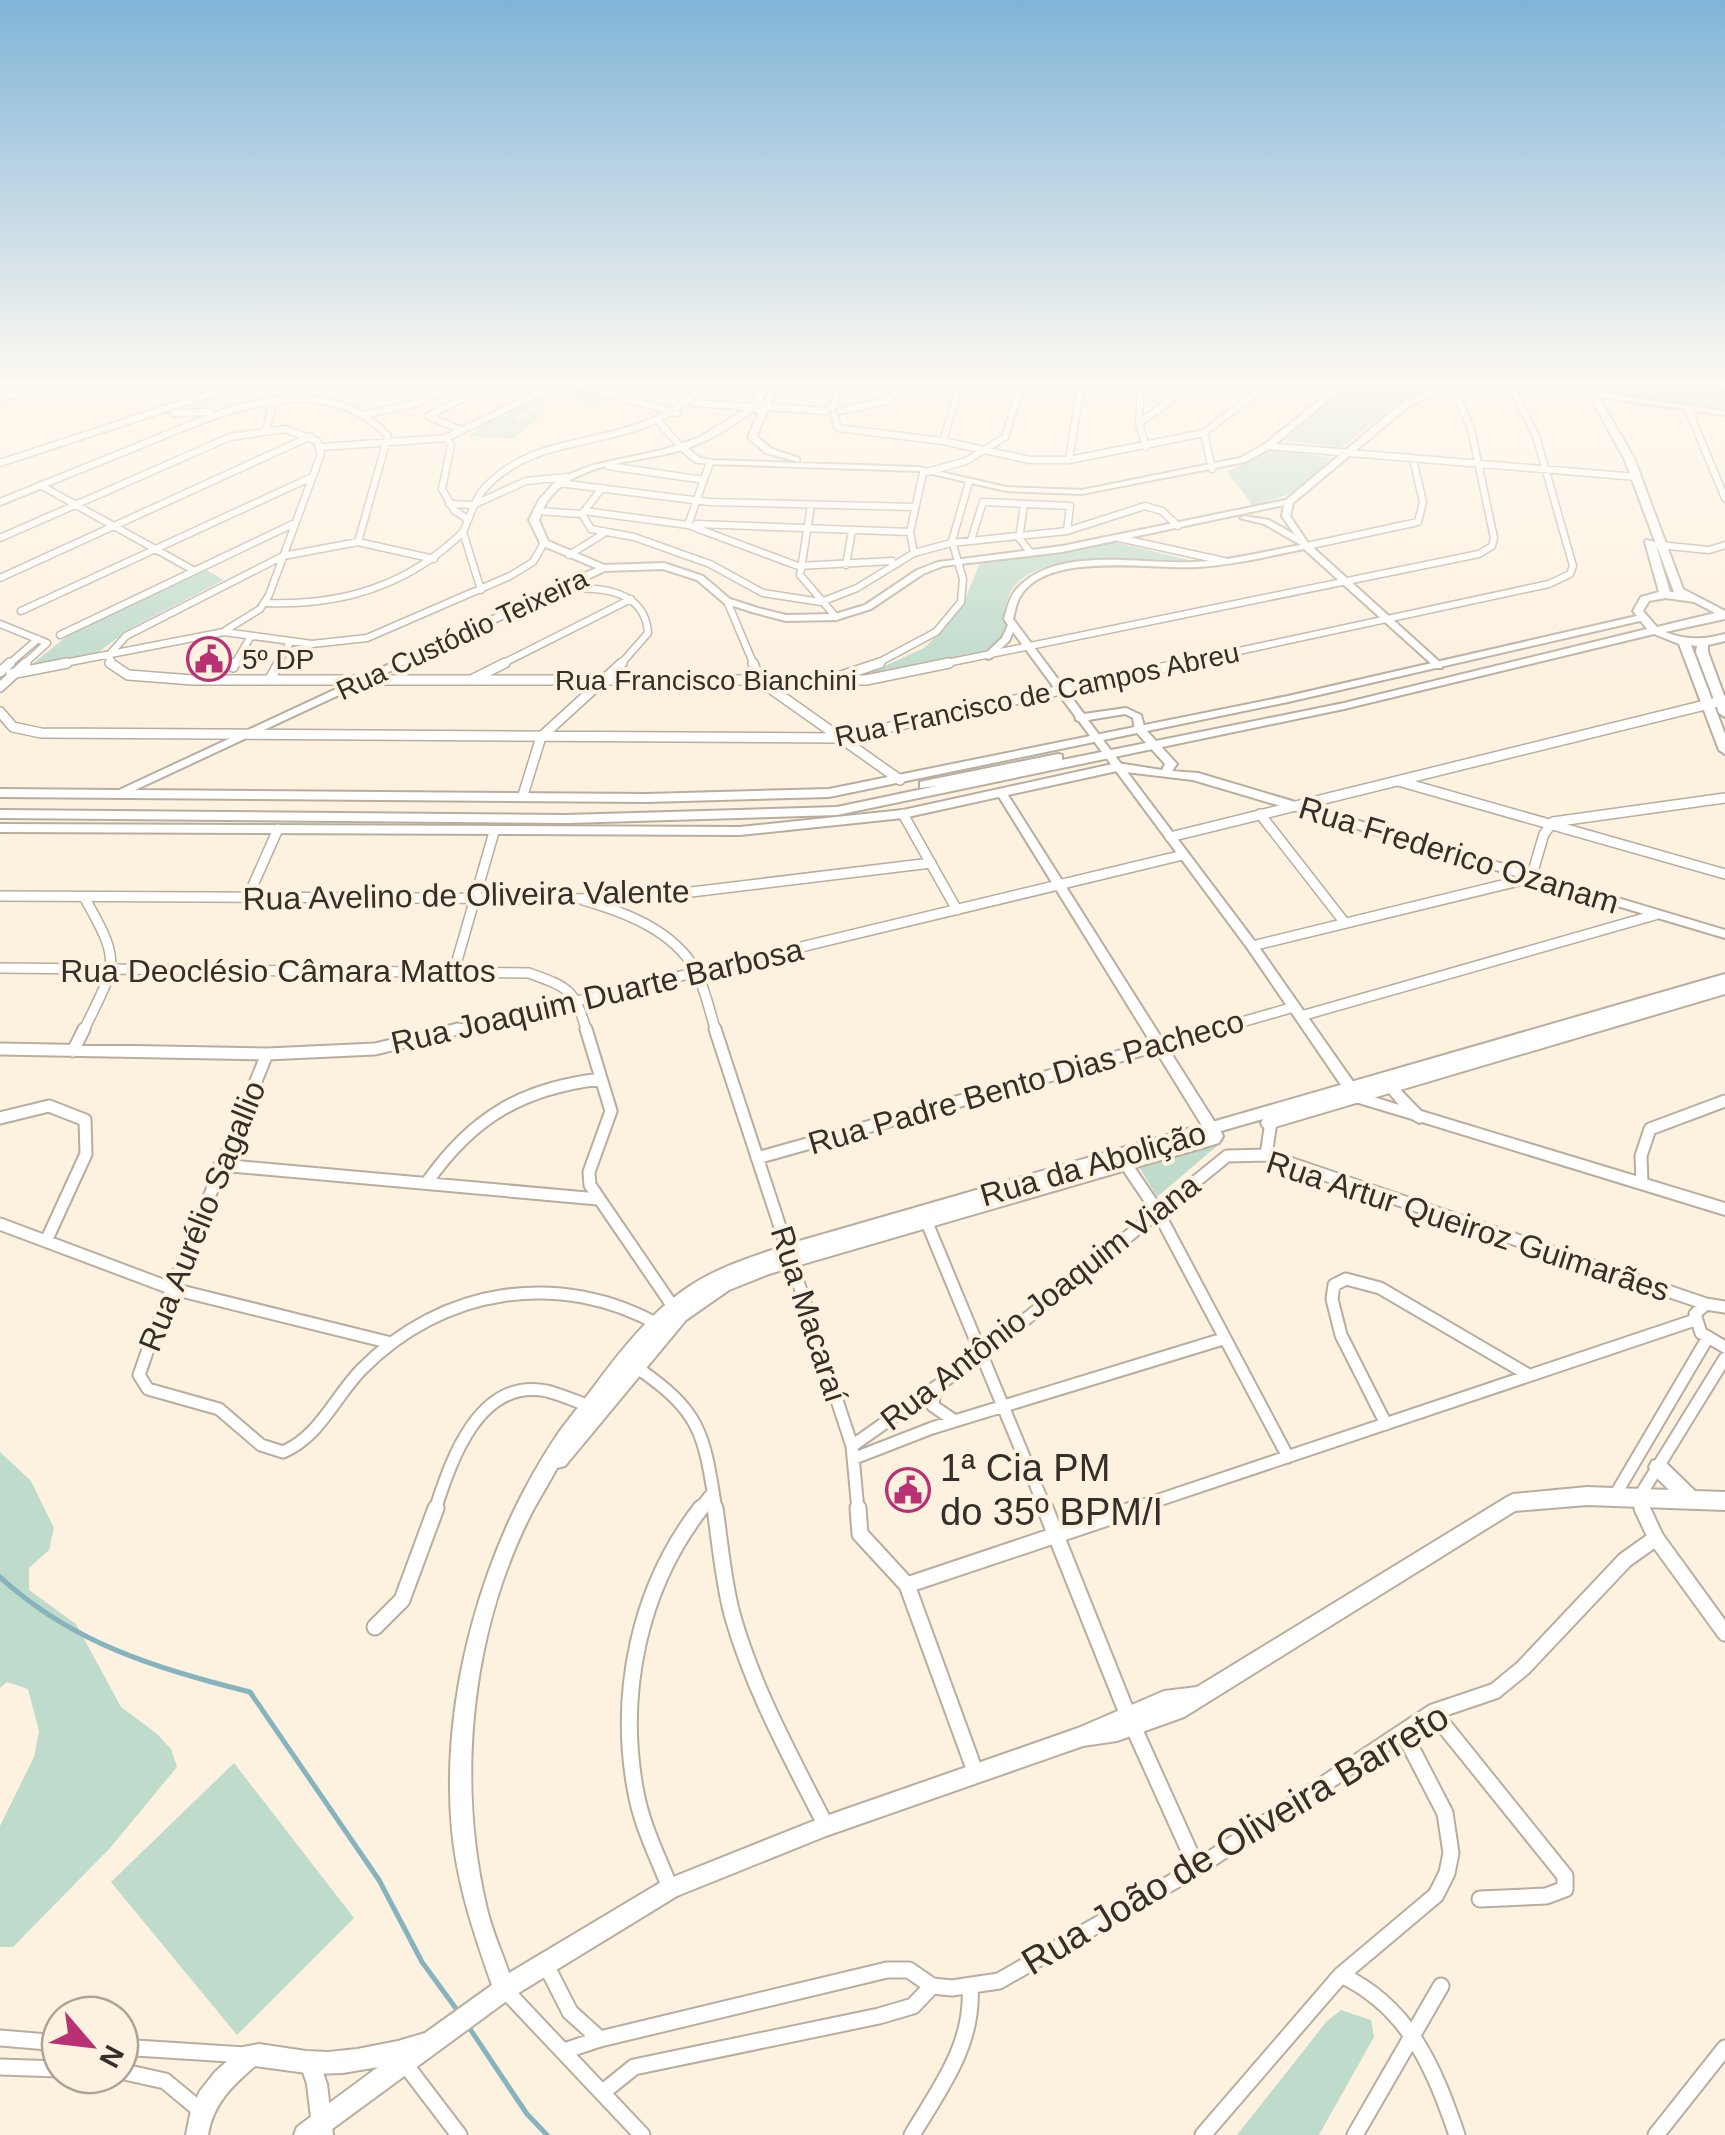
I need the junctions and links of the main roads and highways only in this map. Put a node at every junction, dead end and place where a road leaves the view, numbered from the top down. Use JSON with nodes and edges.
{"nodes":[{"id":1,"x":560,"y":484,"type":"edge"},
{"id":2,"x":1633,"y":484,"type":"edge"},
{"id":3,"x":1656,"y":545,"type":"junction"},
{"id":4,"x":1665,"y":594,"type":"junction"},
{"id":5,"x":1685,"y":596,"type":"junction"},
{"id":6,"x":1723,"y":612,"type":"edge"},
{"id":7,"x":1649,"y":624,"type":"junction"},
{"id":8,"x":1725,"y":636,"type":"edge"},
{"id":9,"x":1683,"y":640,"type":"junction"},
{"id":10,"x":1703,"y":642,"type":"junction"},
{"id":11,"x":394,"y":665,"type":"junction"},
{"id":12,"x":332,"y":679,"type":"road end"},
{"id":13,"x":399,"y":680,"type":"road end"},
{"id":14,"x":335,"y":693,"type":"junction"},
{"id":15,"x":1720,"y":704,"type":"edge"},
{"id":16,"x":278,"y":720,"type":"junction"},
{"id":17,"x":216,"y":734,"type":"road end"},
{"id":18,"x":284,"y":735,"type":"road end"},
{"id":19,"x":1147,"y":739,"type":"junction"},
{"id":20,"x":218,"y":748,"type":"junction"},
{"id":21,"x":1725,"y":750,"type":"edge"},
{"id":22,"x":1106,"y":753,"type":"junction"},
{"id":23,"x":1168,"y":769,"type":"junction"},
{"id":24,"x":1140,"y":772,"type":"junction"},
{"id":25,"x":158,"y":775,"type":"junction"},
{"id":26,"x":1127,"y":780,"type":"road end"},
{"id":27,"x":0,"y":793,"type":"edge"},
{"id":28,"x":118,"y":794,"type":"junction"},
{"id":29,"x":163,"y":794,"type":"junction"},
{"id":30,"x":0,"y":806,"type":"edge"},
{"id":31,"x":0,"y":814,"type":"edge"},
{"id":32,"x":0,"y":828,"type":"edge"},
{"id":33,"x":1725,"y":934,"type":"edge"},
{"id":34,"x":1725,"y":979,"type":"edge"},
{"id":35,"x":1725,"y":989,"type":"edge"},
{"id":36,"x":1386,"y":1083,"type":"junction"},
{"id":37,"x":1353,"y":1092,"type":"junction"},
{"id":38,"x":1214,"y":1134,"type":"junction"},
{"id":39,"x":925,"y":1218,"type":"junction"},
{"id":40,"x":662,"y":1326,"type":"junction"},
{"id":41,"x":593,"y":1407,"type":"junction"},
{"id":42,"x":1658,"y":1467,"type":"road end"},
{"id":43,"x":1691,"y":1501,"type":"junction"},
{"id":44,"x":1725,"y":1501,"type":"edge"},
{"id":45,"x":504,"y":1989,"type":"junction"},
{"id":46,"x":435,"y":2038,"type":"junction"},
{"id":47,"x":317,"y":2131,"type":"edge"},
{"id":48,"x":198,"y":2135,"type":"edge"}],
"edges":[{"from":1,"to":11,"type":"main road","name":"Rua Custódio Teixeira"},
{"from":2,"to":3,"type":"main road"},
{"from":3,"to":4,"type":"main road"},
{"from":3,"to":5,"type":"main road"},
{"from":4,"to":5,"type":"main road"},
{"from":4,"to":7,"type":"main road"},
{"from":5,"to":6,"type":"main road"},
{"from":6,"to":7,"type":"main road"},
{"from":7,"to":9,"type":"main road"},
{"from":7,"to":19,"type":"main road"},
{"from":7,"to":19,"type":"main road"},
{"from":8,"to":10,"type":"main road"},
{"from":9,"to":10,"type":"main road"},
{"from":9,"to":15,"type":"main road"},
{"from":10,"to":15,"type":"main road"},
{"from":11,"to":13,"type":"main road"},
{"from":11,"to":14,"type":"main road","name":"Rua Custódio Teixeira"},
{"from":12,"to":14,"type":"main road"},
{"from":14,"to":16,"type":"main road","name":"Rua Custódio Teixeira"},
{"from":15,"to":21,"type":"main road"},
{"from":16,"to":18,"type":"main road"},
{"from":16,"to":20,"type":"main road","name":"Rua Custódio Teixeira"},
{"from":17,"to":20,"type":"main road"},
{"from":19,"to":22,"type":"main road"},
{"from":19,"to":22,"type":"main road"},
{"from":19,"to":23,"type":"main road"},
{"from":20,"to":25,"type":"main road","name":"Rua Custódio Teixeira"},
{"from":22,"to":24,"type":"main road","name":"Rua Frederico Ozanam"},
{"from":22,"to":29,"type":"main road"},
{"from":22,"to":30,"type":"main road"},
{"from":22,"to":31,"type":"main road"},
{"from":22,"to":32,"type":"main road"},
{"from":23,"to":24,"type":"main road","name":"Rua Frederico Ozanam"},
{"from":23,"to":33,"type":"main road","name":"Rua Frederico Ozanam"},
{"from":24,"to":26,"type":"main road"},
{"from":25,"to":28,"type":"main road","name":"Rua Custódio Teixeira"},
{"from":25,"to":29,"type":"main road"},
{"from":27,"to":28,"type":"main road"},
{"from":28,"to":29,"type":"main road"},
{"from":34,"to":36,"type":"main road","name":"Rua da Abolição"},
{"from":35,"to":36,"type":"main road","name":"Rua da Abolição"},
{"from":36,"to":37,"type":"main road","name":"Rua da Abolição"},
{"from":37,"to":38,"type":"main road","name":"Rua da Abolição"},
{"from":37,"to":38,"type":"main road","name":"Rua da Abolição"},
{"from":38,"to":39,"type":"main road","name":"Rua da Abolição"},
{"from":38,"to":39,"type":"main road","name":"Rua da Abolição"},
{"from":39,"to":40,"type":"main road","name":"Rua da Abolição"},
{"from":40,"to":41,"type":"main road","name":"Rua da Abolição"},
{"from":40,"to":41,"type":"main road","name":"Rua da Abolição"},
{"from":41,"to":45,"type":"main road","name":"Rua da Abolição"},
{"from":42,"to":43,"type":"main road"},
{"from":43,"to":44,"type":"main road"},
{"from":43,"to":45,"type":"main road"},
{"from":45,"to":46,"type":"main road"},
{"from":46,"to":47,"type":"main road"},
{"from":46,"to":48,"type":"main road"}]}
